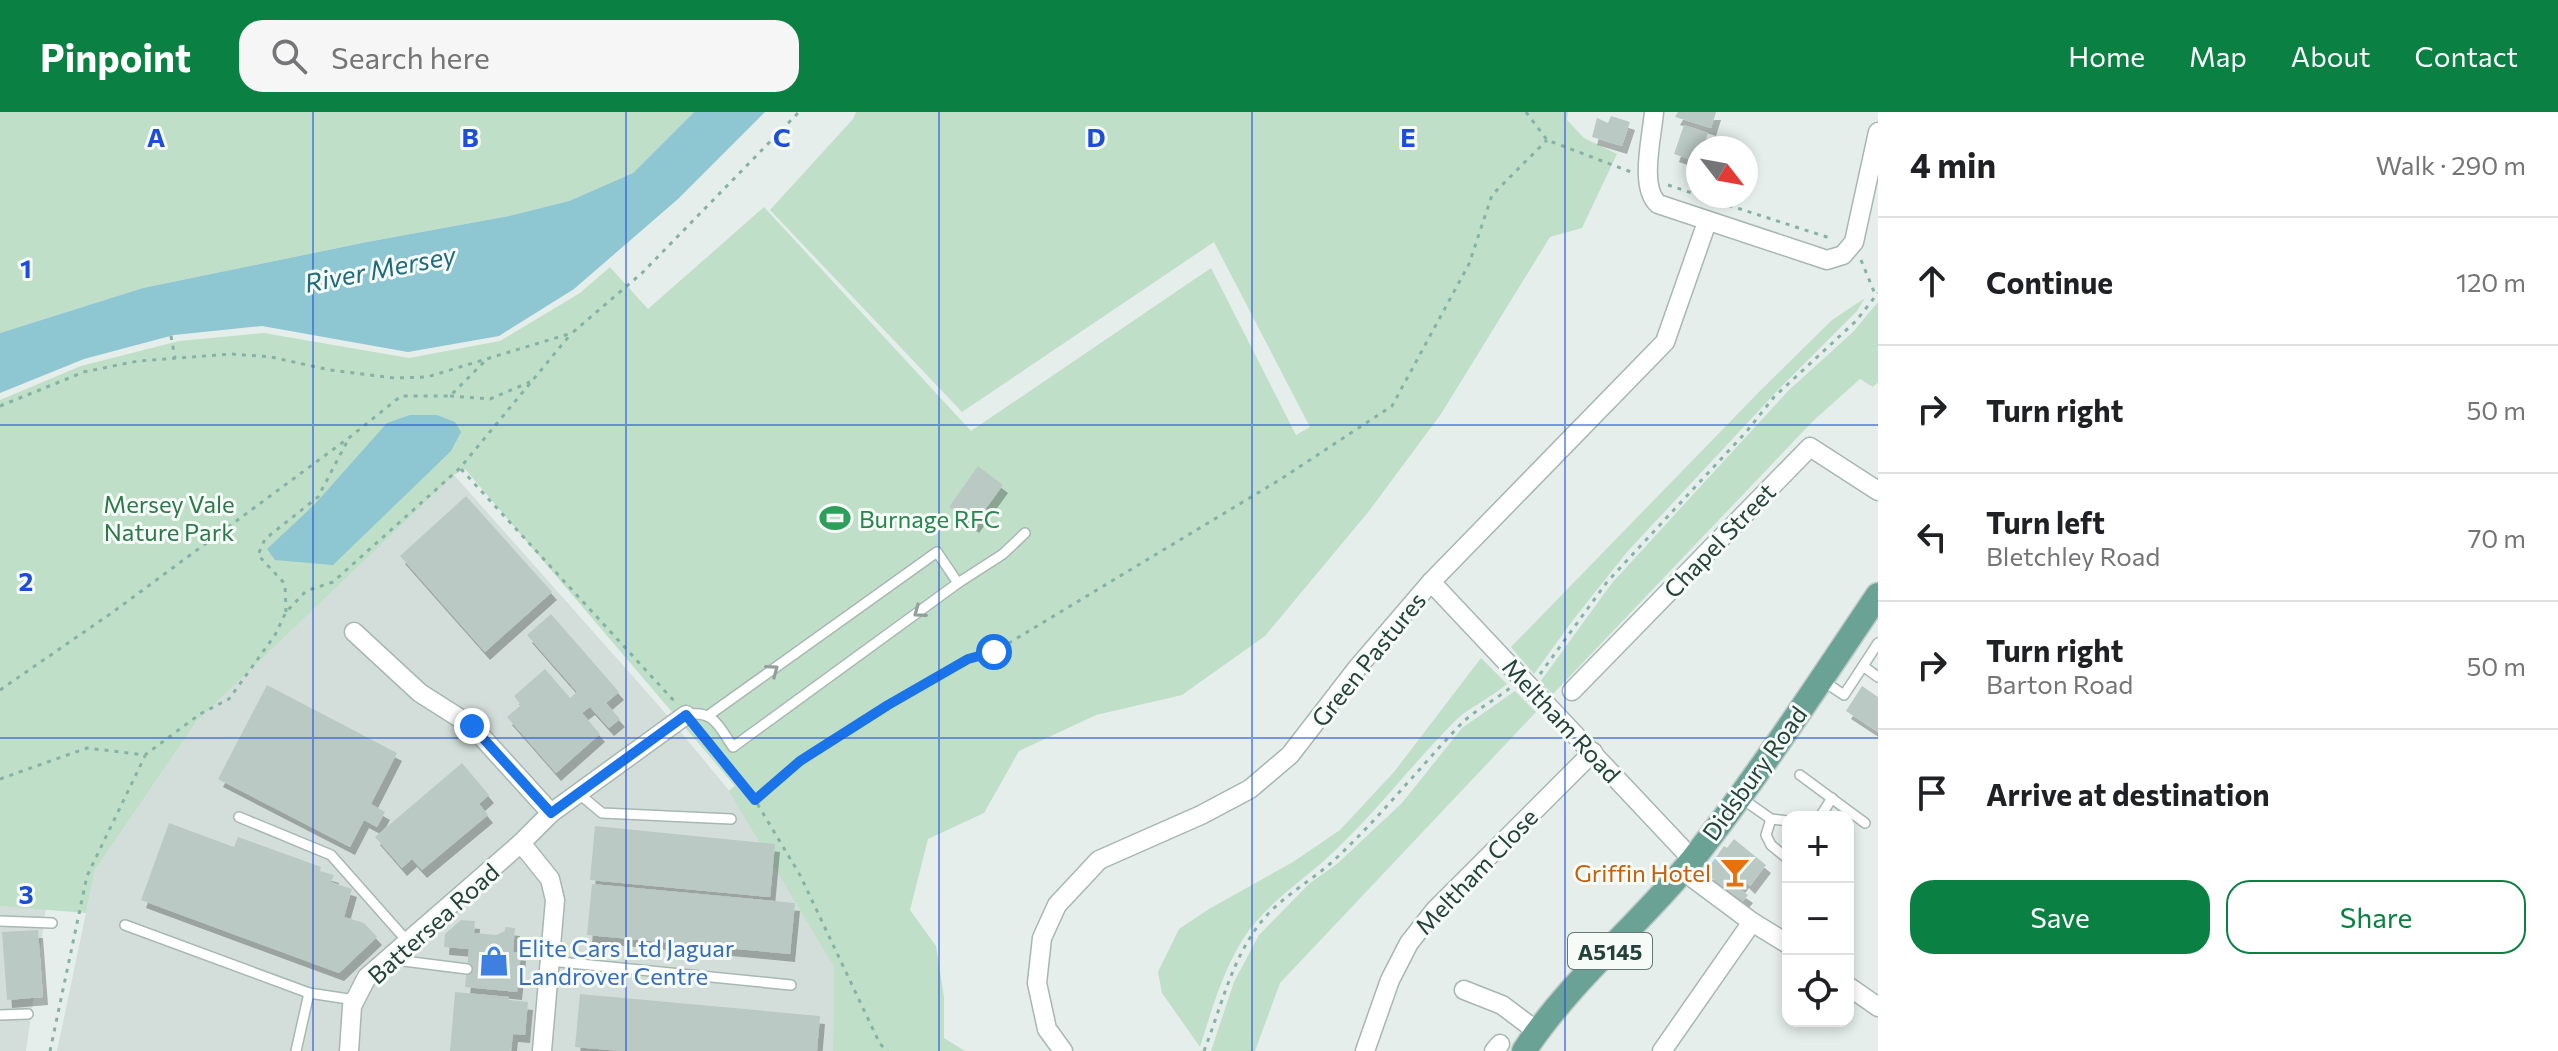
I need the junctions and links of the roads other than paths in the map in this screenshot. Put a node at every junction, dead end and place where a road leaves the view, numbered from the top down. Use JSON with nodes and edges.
{"nodes":[{"id":1,"x":1654,"y":112,"type":"edge"},
{"id":2,"x":1878,"y":132,"type":"edge"},
{"id":3,"x":1707,"y":222,"type":"junction"},
{"id":4,"x":1878,"y":491,"type":"edge"},
{"id":5,"x":1025,"y":533,"type":"dead end"},
{"id":6,"x":1431,"y":582,"type":"junction"},
{"id":7,"x":958,"y":583,"type":"junction"},
{"id":8,"x":1878,"y":595,"type":"edge"},
{"id":9,"x":354,"y":632,"type":"dead end"},
{"id":10,"x":1878,"y":643,"type":"edge"},
{"id":11,"x":1863,"y":666,"type":"junction"},
{"id":12,"x":1878,"y":677,"type":"edge"},
{"id":13,"x":1820,"y":680,"type":"junction"},
{"id":14,"x":1572,"y":691,"type":"dead end"},
{"id":15,"x":686,"y":715,"type":"joint"},
{"id":16,"x":709,"y":715,"type":"junction"},
{"id":17,"x":1593,"y":752,"type":"junction"},
{"id":18,"x":1800,"y":775,"type":"dead end"},
{"id":19,"x":578,"y":793,"type":"junction"},
{"id":20,"x":1738,"y":796,"type":"junction"},
{"id":21,"x":1832,"y":798,"type":"junction"},
{"id":22,"x":1824,"y":811,"type":"edge"},
{"id":23,"x":551,"y":813,"type":"junction"},
{"id":24,"x":239,"y":817,"type":"dead end"},
{"id":25,"x":731,"y":819,"type":"dead end"},
{"id":26,"x":1771,"y":819,"type":"junction"},
{"id":27,"x":1782,"y":820,"type":"edge"},
{"id":28,"x":1865,"y":823,"type":"dead end"},
{"id":29,"x":521,"y":843,"type":"junction"},
{"id":30,"x":1782,"y":854,"type":"edge"},
{"id":31,"x":1687,"y":865,"type":"junction"},
{"id":32,"x":0,"y":921,"type":"edge"},
{"id":33,"x":1752,"y":922,"type":"junction"},
{"id":34,"x":52,"y":923,"type":"dead end"},
{"id":35,"x":125,"y":925,"type":"dead end"},
{"id":36,"x":1782,"y":940,"type":"edge"},
{"id":37,"x":408,"y":942,"type":"junction"},
{"id":38,"x":388,"y":959,"type":"junction"},
{"id":39,"x":550,"y":961,"type":"junction"},
{"id":40,"x":467,"y":969,"type":"dead end"},
{"id":41,"x":791,"y":985,"type":"dead end"},
{"id":42,"x":1464,"y":990,"type":"dead end"},
{"id":43,"x":1854,"y":990,"type":"edge"},
{"id":44,"x":309,"y":993,"type":"junction"},
{"id":45,"x":355,"y":1000,"type":"junction"},
{"id":46,"x":1878,"y":1007,"type":"edge"},
{"id":47,"x":28,"y":1014,"type":"dead end"},
{"id":48,"x":0,"y":1015,"type":"edge"},
{"id":49,"x":1529,"y":1046,"type":"edge"},
{"id":50,"x":296,"y":1051,"type":"edge"},
{"id":51,"x":349,"y":1051,"type":"edge"},
{"id":52,"x":542,"y":1051,"type":"edge"},
{"id":53,"x":1063,"y":1051,"type":"edge"},
{"id":54,"x":1365,"y":1051,"type":"edge"},
{"id":55,"x":1662,"y":1051,"type":"edge"}],
"edges":[{"from":1,"to":3,"type":"street"},
{"from":2,"to":3,"type":"street"},
{"from":3,"to":6,"type":"street","name":"Green Pastures"},
{"from":4,"to":14,"type":"street","name":"Chapel Street"},
{"from":5,"to":7,"type":"lane"},
{"from":6,"to":17,"type":"street","name":"Meltham Road"},
{"from":6,"to":53,"type":"street","name":"Green Pastures"},
{"from":16,"to":7,"type":"lane","one_way":true},
{"from":7,"to":16,"type":"lane","one_way":true},
{"from":8,"to":13,"type":"main road","name":"Didsbury Road","number":"A5145"},
{"from":9,"to":23,"type":"street"},
{"from":10,"to":11,"type":"lane"},
{"from":11,"to":12,"type":"lane"},
{"from":11,"to":13,"type":"lane"},
{"from":13,"to":20,"type":"main road","name":"Didsbury Road","number":"A5145"},
{"from":15,"to":16,"type":"lane"},
{"from":15,"to":19,"type":"street","name":"Battersea Road"},
{"from":17,"to":31,"type":"street","name":"Meltham Road"},
{"from":17,"to":54,"type":"street","name":"Meltham Close"},
{"from":18,"to":21,"type":"lane"},
{"from":19,"to":23,"type":"street","name":"Battersea Road"},
{"from":19,"to":25,"type":"lane"},
{"from":20,"to":26,"type":"lane"},
{"from":20,"to":31,"type":"main road","name":"Didsbury Road","number":"A5145"},
{"from":21,"to":22,"type":"lane"},
{"from":21,"to":28,"type":"lane"},
{"from":23,"to":29,"type":"street","name":"Battersea Road"},
{"from":24,"to":37,"type":"lane"},
{"from":26,"to":27,"type":"lane"},
{"from":26,"to":30,"type":"lane"},
{"from":29,"to":37,"type":"street","name":"Battersea Road"},
{"from":29,"to":39,"type":"street"},
{"from":31,"to":33,"type":"street","name":"Meltham Road"},
{"from":31,"to":49,"type":"main road","name":"Didsbury Road","number":"A5145"},
{"from":32,"to":34,"type":"lane"},
{"from":33,"to":36,"type":"street","name":"Meltham Road"},
{"from":33,"to":55,"type":"street"},
{"from":35,"to":44,"type":"lane"},
{"from":37,"to":38,"type":"street","name":"Battersea Road"},
{"from":38,"to":40,"type":"lane"},
{"from":38,"to":45,"type":"street","name":"Battersea Road"},
{"from":39,"to":41,"type":"lane"},
{"from":39,"to":52,"type":"street"},
{"from":42,"to":49,"type":"street"},
{"from":43,"to":46,"type":"street"},
{"from":44,"to":45,"type":"lane"},
{"from":44,"to":50,"type":"lane"},
{"from":45,"to":51,"type":"street","name":"Battersea Road"},
{"from":47,"to":48,"type":"lane"}]}
